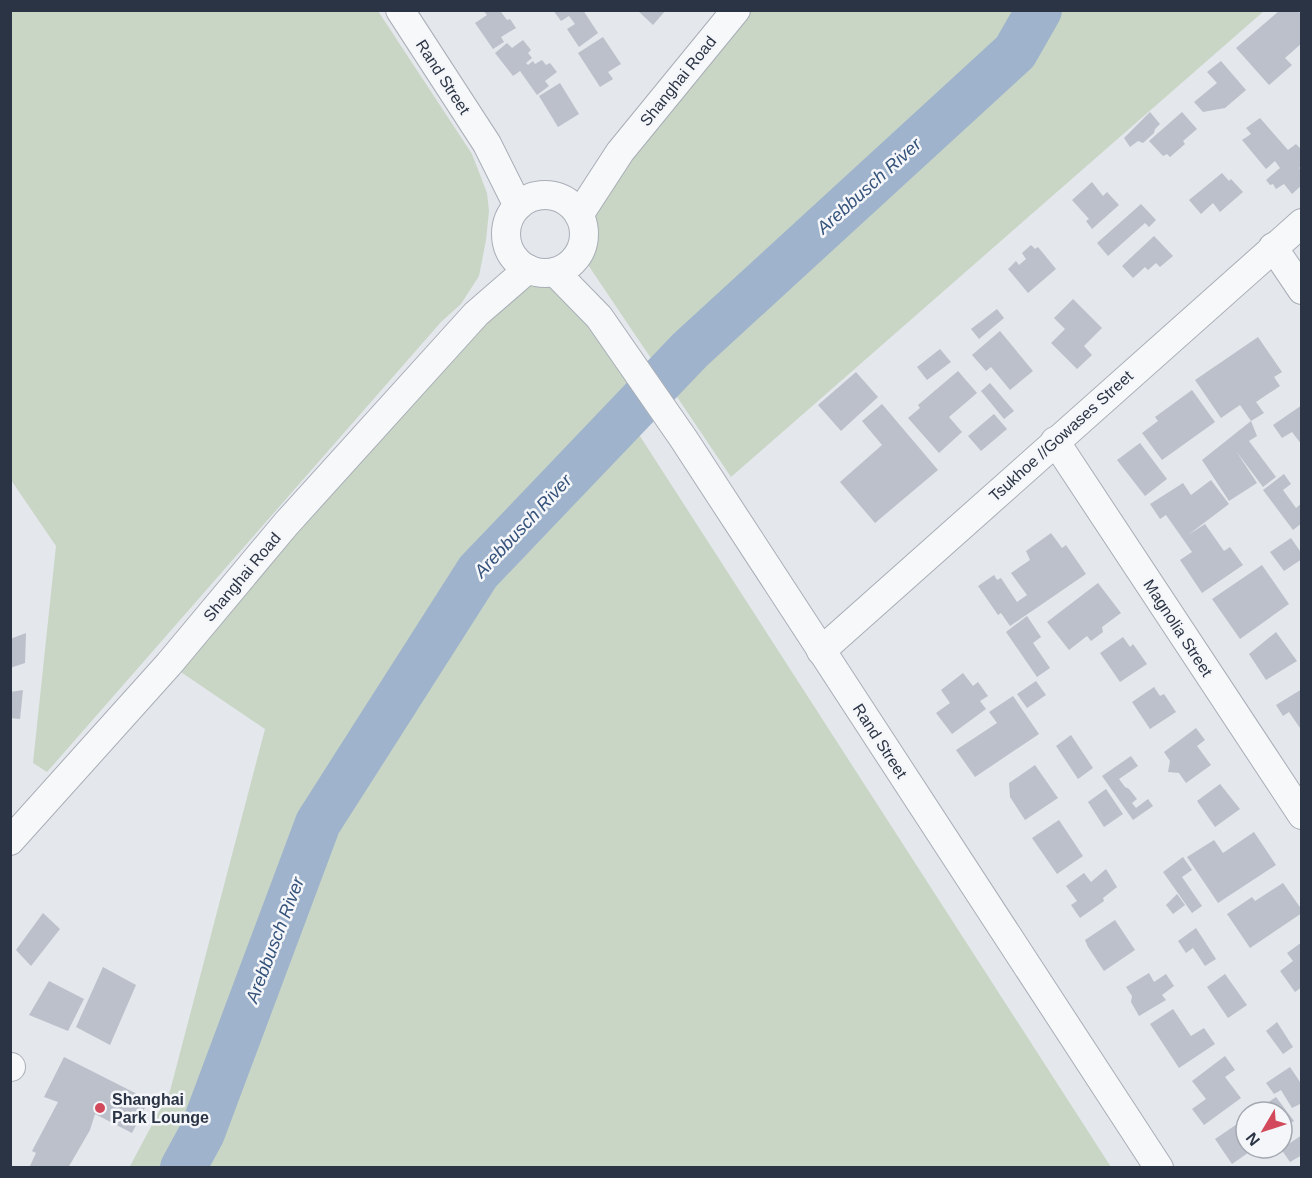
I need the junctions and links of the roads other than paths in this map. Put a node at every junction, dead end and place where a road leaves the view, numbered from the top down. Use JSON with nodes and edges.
{"nodes":[{"id":1,"x":400,"y":10,"type":"edge"},
{"id":2,"x":736,"y":10,"type":"edge"},
{"id":3,"x":620,"y":152,"type":"junction"},
{"id":4,"x":538,"y":199,"type":"junction"},
{"id":5,"x":579,"y":215,"type":"junction"},
{"id":6,"x":1302,"y":223,"type":"edge"},
{"id":7,"x":1273,"y":247,"type":"junction"},
{"id":8,"x":509,"y":248,"type":"junction"},
{"id":9,"x":580,"y":253,"type":"junction"},
{"id":10,"x":542,"y":271,"type":"junction"},
{"id":11,"x":1302,"y":290,"type":"edge"},
{"id":12,"x":476,"y":314,"type":"junction"},
{"id":13,"x":602,"y":321,"type":"junction"},
{"id":14,"x":1055,"y":441,"type":"junction"},
{"id":15,"x":821,"y":651,"type":"junction"},
{"id":16,"x":1302,"y":815,"type":"edge"},
{"id":17,"x":10,"y":841,"type":"edge"},
{"id":18,"x":1159,"y":1167,"type":"edge"}],
"edges":[{"from":1,"to":4,"type":"street","name":"Rand Street"},
{"from":2,"to":3,"type":"street","name":"Shanghai Road"},
{"from":3,"to":4,"type":"street","name":"Shanghai Road"},
{"from":3,"to":5,"type":"street","name":"Shanghai Road"},
{"from":4,"to":5,"type":"street"},
{"from":4,"to":8,"type":"street"},
{"from":5,"to":9,"type":"street"},
{"from":6,"to":7,"type":"street","name":"Tsukhoe //Gowases Street"},
{"from":7,"to":11,"type":"street"},
{"from":7,"to":14,"type":"street","name":"Tsukhoe //Gowases Street"},
{"from":8,"to":10,"type":"street"},
{"from":8,"to":12,"type":"street"},
{"from":9,"to":10,"type":"street"},
{"from":9,"to":13,"type":"street","name":"Rand Street"},
{"from":10,"to":12,"type":"street"},
{"from":10,"to":13,"type":"street","name":"Rand Street"},
{"from":12,"to":17,"type":"street","name":"Shanghai Road"},
{"from":13,"to":15,"type":"street","name":"Rand Street"},
{"from":14,"to":15,"type":"street","name":"Tsukhoe //Gowases Street"},
{"from":14,"to":16,"type":"street","name":"Magnolia Street"},
{"from":15,"to":18,"type":"street","name":"Rand Street"}]}
